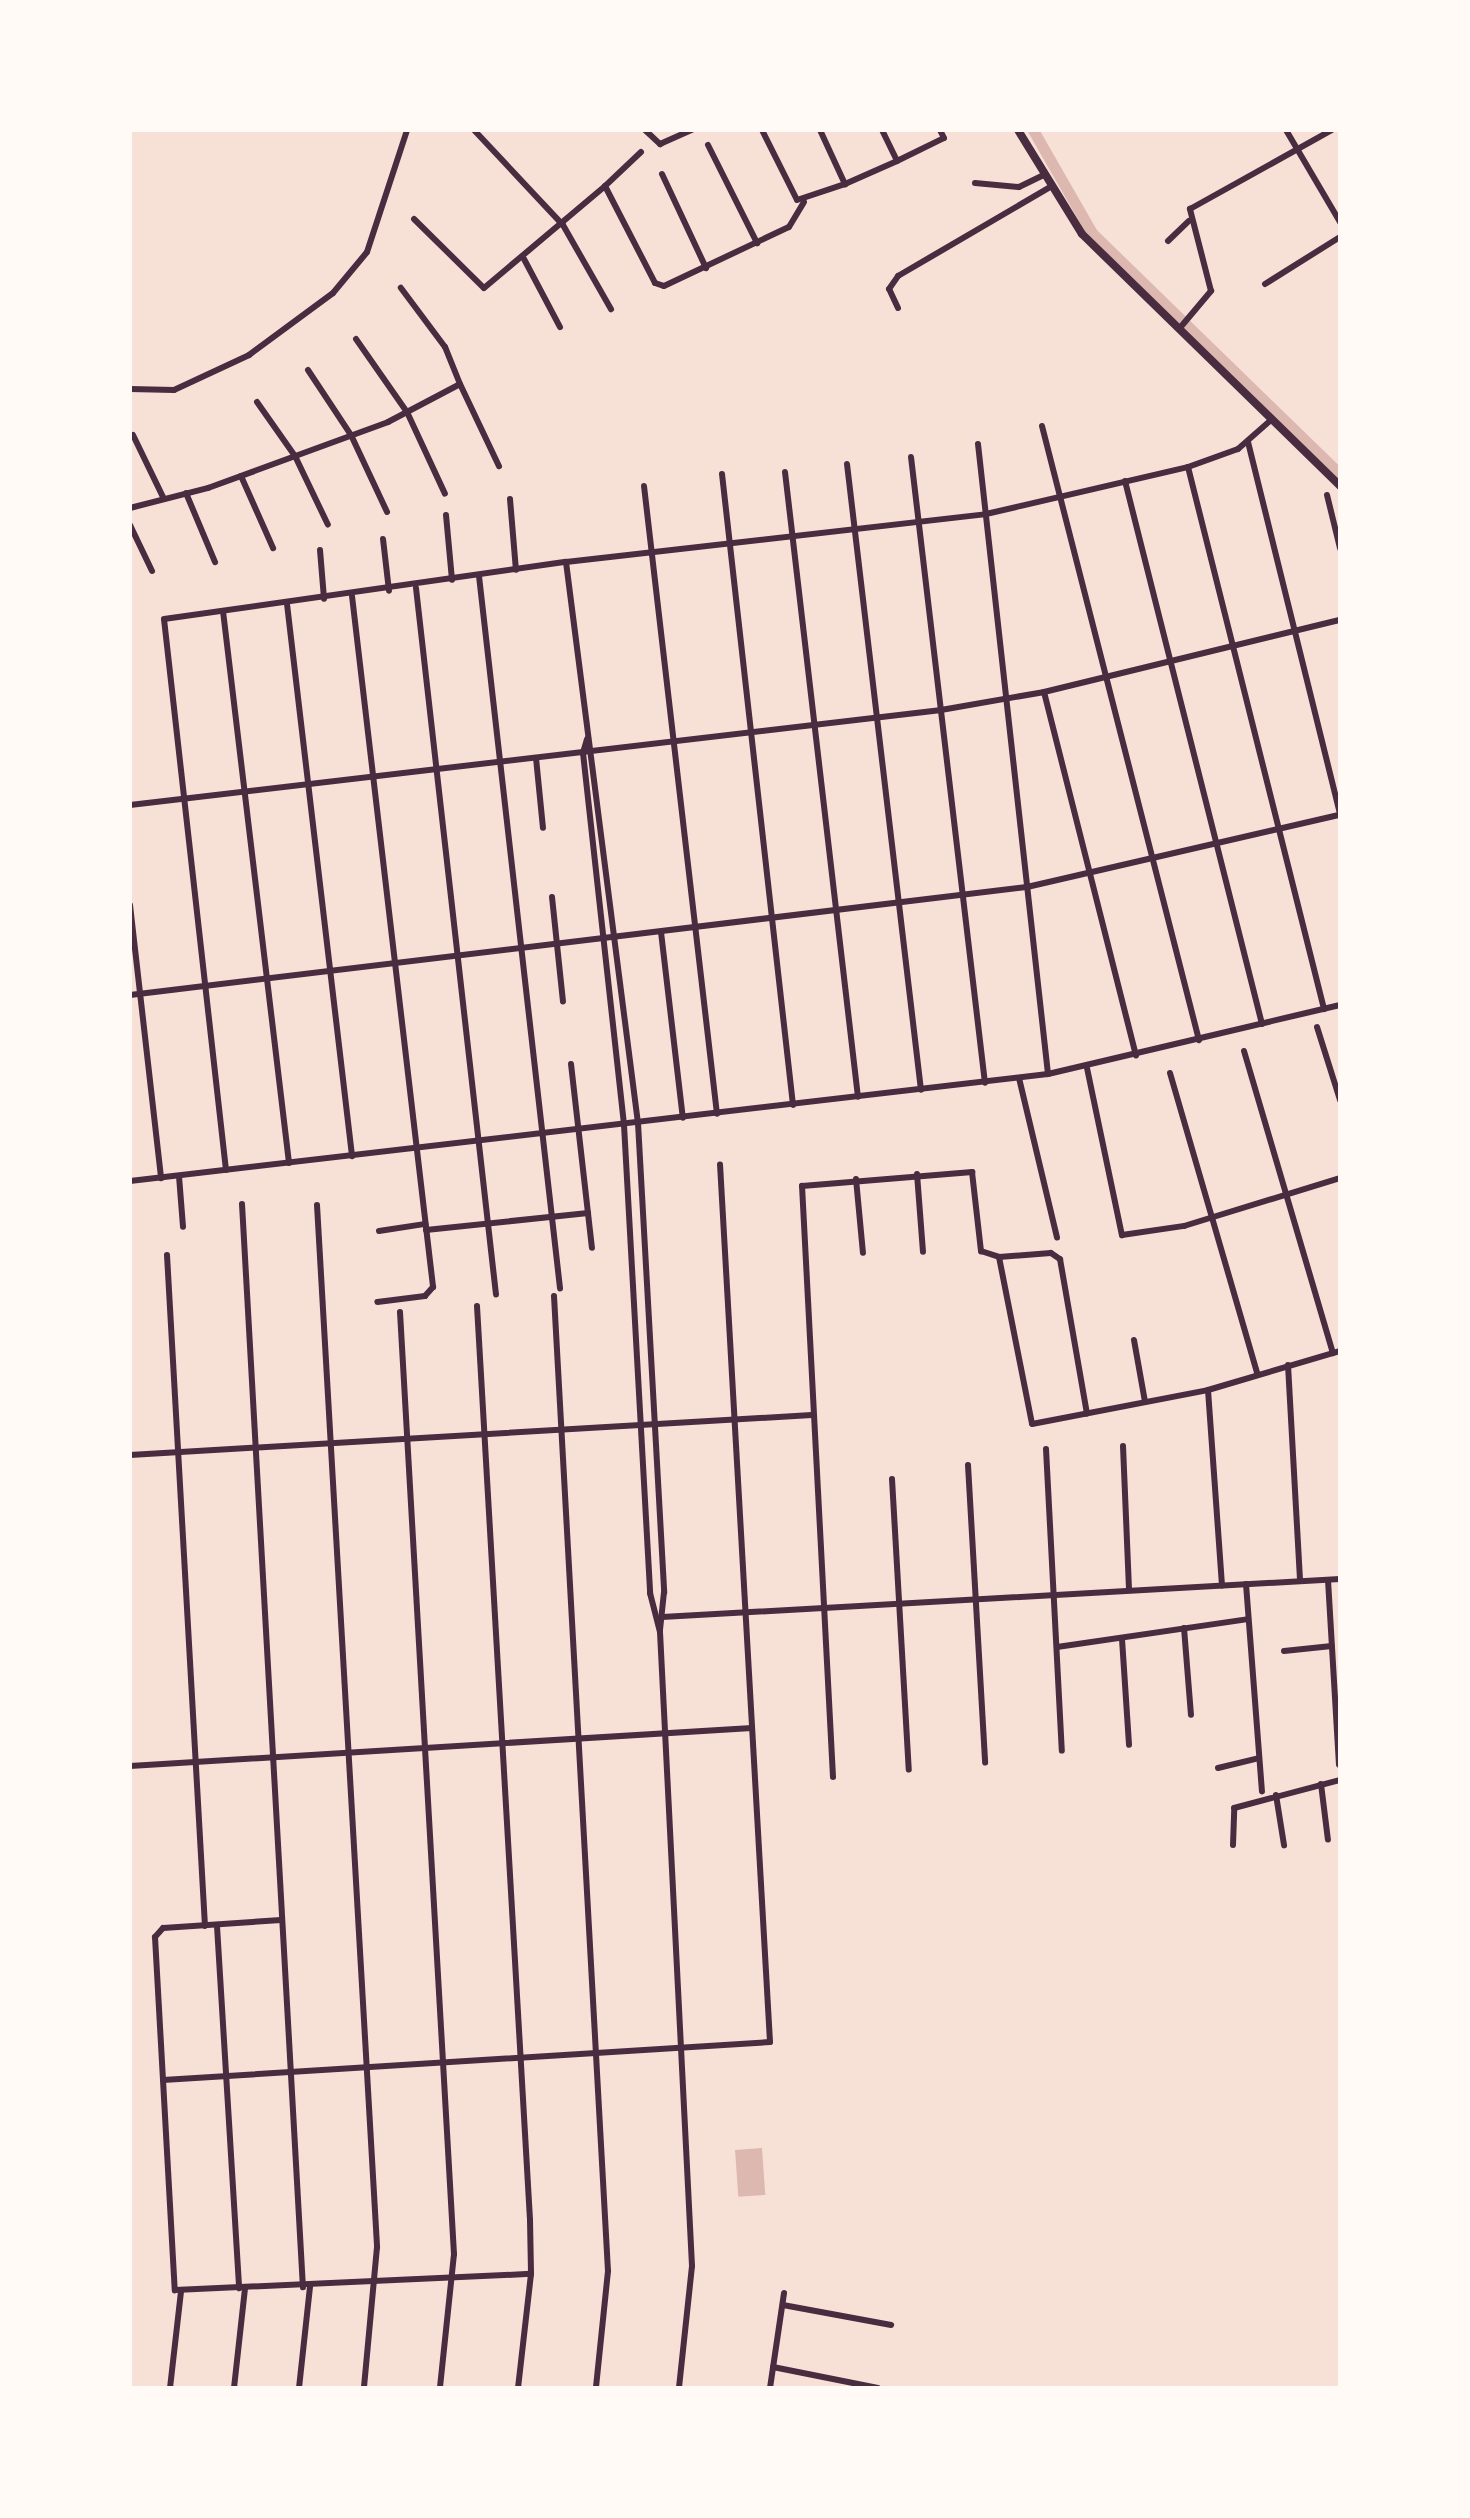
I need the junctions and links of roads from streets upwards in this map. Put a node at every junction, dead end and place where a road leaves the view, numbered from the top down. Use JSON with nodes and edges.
{"nodes":[{"id":1,"x":406,"y":130,"type":"edge"},
{"id":2,"x":474,"y":130,"type":"edge"},
{"id":3,"x":644,"y":130,"type":"edge"},
{"id":4,"x":692,"y":130,"type":"edge"},
{"id":5,"x":762,"y":130,"type":"edge"},
{"id":6,"x":820,"y":130,"type":"edge"},
{"id":7,"x":882,"y":130,"type":"edge"},
{"id":8,"x":940,"y":130,"type":"edge"},
{"id":9,"x":1018,"y":130,"type":"edge"},
{"id":10,"x":1286,"y":130,"type":"edge"},
{"id":11,"x":1332,"y":130,"type":"edge"},
{"id":12,"x":708,"y":145,"type":"dead end"},
{"id":13,"x":1297,"y":149,"type":"junction"},
{"id":14,"x":640,"y":152,"type":"dead end"},
{"id":15,"x":897,"y":161,"type":"junction"},
{"id":16,"x":662,"y":174,"type":"dead end"},
{"id":17,"x":1044,"y":175,"type":"junction"},
{"id":18,"x":976,"y":182,"type":"dead end"},
{"id":19,"x":845,"y":184,"type":"junction"},
{"id":20,"x":606,"y":186,"type":"junction"},
{"id":21,"x":1052,"y":186,"type":"junction"},
{"id":22,"x":804,"y":202,"type":"junction"},
{"id":23,"x":414,"y":219,"type":"dead end"},
{"id":24,"x":1189,"y":221,"type":"junction"},
{"id":25,"x":1340,"y":222,"type":"edge"},
{"id":26,"x":563,"y":226,"type":"junction"},
{"id":27,"x":1340,"y":237,"type":"edge"},
{"id":28,"x":1168,"y":241,"type":"dead end"},
{"id":29,"x":756,"y":243,"type":"junction"},
{"id":30,"x":524,"y":259,"type":"junction"},
{"id":31,"x":706,"y":268,"type":"junction"},
{"id":32,"x":1264,"y":284,"type":"dead end"},
{"id":33,"x":401,"y":288,"type":"dead end"},
{"id":34,"x":898,"y":308,"type":"dead end"},
{"id":35,"x":611,"y":309,"type":"dead end"},
{"id":36,"x":560,"y":327,"type":"dead end"},
{"id":37,"x":1181,"y":327,"type":"junction"},
{"id":38,"x":356,"y":340,"type":"dead end"},
{"id":39,"x":308,"y":370,"type":"dead end"},
{"id":40,"x":460,"y":384,"type":"junction"},
{"id":41,"x":130,"y":389,"type":"edge"},
{"id":42,"x":257,"y":402,"type":"dead end"},
{"id":43,"x":407,"y":412,"type":"junction"},
{"id":44,"x":1272,"y":420,"type":"junction"},
{"id":45,"x":1042,"y":426,"type":"dead end"},
{"id":46,"x":133,"y":435,"type":"dead end"},
{"id":47,"x":351,"y":435,"type":"junction"},
{"id":48,"x":1248,"y":442,"type":"junction"},
{"id":49,"x":978,"y":444,"type":"dead end"},
{"id":50,"x":295,"y":456,"type":"junction"},
{"id":51,"x":911,"y":458,"type":"dead end"},
{"id":52,"x":847,"y":464,"type":"dead end"},
{"id":53,"x":499,"y":466,"type":"dead end"},
{"id":54,"x":1188,"y":467,"type":"junction"},
{"id":55,"x":785,"y":472,"type":"dead end"},
{"id":56,"x":722,"y":474,"type":"dead end"},
{"id":57,"x":241,"y":476,"type":"junction"},
{"id":58,"x":1125,"y":481,"type":"junction"},
{"id":59,"x":644,"y":486,"type":"dead end"},
{"id":60,"x":1340,"y":486,"type":"edge"},
{"id":61,"x":186,"y":493,"type":"junction"},
{"id":62,"x":445,"y":494,"type":"dead end"},
{"id":63,"x":1326,"y":494,"type":"dead end"},
{"id":64,"x":1061,"y":497,"type":"junction"},
{"id":65,"x":164,"y":499,"type":"junction"},
{"id":66,"x":510,"y":499,"type":"dead end"},
{"id":67,"x":130,"y":508,"type":"edge"},
{"id":68,"x":387,"y":512,"type":"dead end"},
{"id":69,"x":986,"y":514,"type":"junction"},
{"id":70,"x":446,"y":515,"type":"dead end"},
{"id":71,"x":920,"y":524,"type":"junction"},
{"id":72,"x":130,"y":525,"type":"edge"},
{"id":73,"x":328,"y":525,"type":"dead end"},
{"id":74,"x":857,"y":530,"type":"junction"},
{"id":75,"x":792,"y":536,"type":"junction"},
{"id":76,"x":383,"y":539,"type":"dead end"},
{"id":77,"x":730,"y":546,"type":"junction"},
{"id":78,"x":273,"y":548,"type":"dead end"},
{"id":79,"x":1340,"y":548,"type":"edge"},
{"id":80,"x":320,"y":550,"type":"dead end"},
{"id":81,"x":652,"y":555,"type":"junction"},
{"id":82,"x":215,"y":562,"type":"dead end"},
{"id":83,"x":566,"y":562,"type":"junction"},
{"id":84,"x":516,"y":570,"type":"junction"},
{"id":85,"x":152,"y":572,"type":"dead end"},
{"id":86,"x":479,"y":576,"type":"junction"},
{"id":87,"x":452,"y":580,"type":"junction"},
{"id":88,"x":416,"y":588,"type":"junction"},
{"id":89,"x":389,"y":591,"type":"junction"},
{"id":90,"x":352,"y":596,"type":"junction"},
{"id":91,"x":324,"y":599,"type":"junction"},
{"id":92,"x":287,"y":604,"type":"junction"},
{"id":93,"x":223,"y":612,"type":"junction"},
{"id":94,"x":1340,"y":620,"type":"edge"},
{"id":95,"x":1295,"y":634,"type":"junction"},
{"id":96,"x":1231,"y":650,"type":"junction"},
{"id":97,"x":1169,"y":663,"type":"junction"},
{"id":98,"x":1107,"y":678,"type":"junction"},
{"id":99,"x":1044,"y":692,"type":"junction"},
{"id":100,"x":1006,"y":700,"type":"junction"},
{"id":101,"x":941,"y":710,"type":"junction"},
{"id":102,"x":877,"y":718,"type":"junction"},
{"id":103,"x":814,"y":724,"type":"junction"},
{"id":104,"x":750,"y":732,"type":"junction"},
{"id":105,"x":587,"y":739,"type":"junction"},
{"id":106,"x":674,"y":740,"type":"junction"},
{"id":107,"x":593,"y":751,"type":"junction"},
{"id":108,"x":583,"y":752,"type":"junction"},
{"id":109,"x":536,"y":758,"type":"junction"},
{"id":110,"x":501,"y":762,"type":"junction"},
{"id":111,"x":437,"y":768,"type":"junction"},
{"id":112,"x":374,"y":776,"type":"junction"},
{"id":113,"x":311,"y":785,"type":"junction"},
{"id":114,"x":245,"y":791,"type":"junction"},
{"id":115,"x":182,"y":798,"type":"junction"},
{"id":116,"x":130,"y":804,"type":"edge"},
{"id":117,"x":1340,"y":815,"type":"edge"},
{"id":118,"x":544,"y":828,"type":"dead end"},
{"id":119,"x":1278,"y":828,"type":"junction"},
{"id":120,"x":1215,"y":845,"type":"junction"},
{"id":121,"x":1153,"y":859,"type":"junction"},
{"id":122,"x":1091,"y":875,"type":"junction"},
{"id":123,"x":1027,"y":888,"type":"junction"},
{"id":124,"x":964,"y":895,"type":"junction"},
{"id":125,"x":552,"y":897,"type":"dead end"},
{"id":126,"x":900,"y":904,"type":"junction"},
{"id":127,"x":130,"y":905,"type":"edge"},
{"id":128,"x":835,"y":910,"type":"junction"},
{"id":129,"x":772,"y":918,"type":"junction"},
{"id":130,"x":696,"y":928,"type":"junction"},
{"id":131,"x":662,"y":932,"type":"junction"},
{"id":132,"x":615,"y":936,"type":"junction"},
{"id":133,"x":604,"y":937,"type":"junction"},
{"id":134,"x":557,"y":942,"type":"junction"},
{"id":135,"x":522,"y":947,"type":"junction"},
{"id":136,"x":459,"y":953,"type":"junction"},
{"id":137,"x":394,"y":962,"type":"junction"},
{"id":138,"x":331,"y":970,"type":"junction"},
{"id":139,"x":268,"y":976,"type":"junction"},
{"id":140,"x":203,"y":985,"type":"junction"},
{"id":141,"x":140,"y":994,"type":"junction"},
{"id":142,"x":130,"y":995,"type":"edge"},
{"id":143,"x":564,"y":1001,"type":"dead end"},
{"id":144,"x":1340,"y":1005,"type":"edge"},
{"id":145,"x":1324,"y":1009,"type":"junction"},
{"id":146,"x":1262,"y":1024,"type":"junction"},
{"id":147,"x":1317,"y":1027,"type":"dead end"},
{"id":148,"x":1199,"y":1040,"type":"junction"},
{"id":149,"x":1244,"y":1051,"type":"dead end"},
{"id":150,"x":1136,"y":1056,"type":"junction"},
{"id":151,"x":571,"y":1064,"type":"dead end"},
{"id":152,"x":1087,"y":1068,"type":"junction"},
{"id":153,"x":1170,"y":1073,"type":"dead end"},
{"id":154,"x":1048,"y":1074,"type":"junction"},
{"id":155,"x":1020,"y":1078,"type":"junction"},
{"id":156,"x":986,"y":1082,"type":"junction"},
{"id":157,"x":921,"y":1090,"type":"junction"},
{"id":158,"x":858,"y":1098,"type":"junction"},
{"id":159,"x":1340,"y":1100,"type":"edge"},
{"id":160,"x":793,"y":1104,"type":"junction"},
{"id":161,"x":717,"y":1114,"type":"junction"},
{"id":162,"x":683,"y":1118,"type":"junction"},
{"id":163,"x":638,"y":1124,"type":"junction"},
{"id":164,"x":624,"y":1125,"type":"junction"},
{"id":165,"x":579,"y":1130,"type":"junction"},
{"id":166,"x":543,"y":1134,"type":"junction"},
{"id":167,"x":480,"y":1142,"type":"junction"},
{"id":168,"x":416,"y":1148,"type":"junction"},
{"id":169,"x":352,"y":1156,"type":"junction"},
{"id":170,"x":290,"y":1163,"type":"junction"},
{"id":171,"x":720,"y":1164,"type":"dead end"},
{"id":172,"x":226,"y":1170,"type":"junction"},
{"id":173,"x":918,"y":1174,"type":"junction"},
{"id":174,"x":179,"y":1176,"type":"junction"},
{"id":175,"x":161,"y":1178,"type":"junction"},
{"id":176,"x":1340,"y":1178,"type":"edge"},
{"id":177,"x":856,"y":1179,"type":"junction"},
{"id":178,"x":130,"y":1181,"type":"edge"},
{"id":179,"x":1288,"y":1193,"type":"junction"},
{"id":180,"x":242,"y":1204,"type":"dead end"},
{"id":181,"x":317,"y":1204,"type":"dead end"},
{"id":182,"x":588,"y":1213,"type":"junction"},
{"id":183,"x":552,"y":1217,"type":"junction"},
{"id":184,"x":1211,"y":1217,"type":"junction"},
{"id":185,"x":488,"y":1225,"type":"junction"},
{"id":186,"x":183,"y":1227,"type":"dead end"},
{"id":187,"x":425,"y":1227,"type":"junction"},
{"id":188,"x":378,"y":1231,"type":"dead end"},
{"id":189,"x":1057,"y":1238,"type":"dead end"},
{"id":190,"x":592,"y":1248,"type":"dead end"},
{"id":191,"x":923,"y":1252,"type":"dead end"},
{"id":192,"x":863,"y":1253,"type":"dead end"},
{"id":193,"x":167,"y":1255,"type":"dead end"},
{"id":194,"x":1000,"y":1257,"type":"junction"},
{"id":195,"x":560,"y":1288,"type":"dead end"},
{"id":196,"x":496,"y":1294,"type":"dead end"},
{"id":197,"x":554,"y":1296,"type":"dead end"},
{"id":198,"x":376,"y":1302,"type":"dead end"},
{"id":199,"x":478,"y":1306,"type":"dead end"},
{"id":200,"x":400,"y":1312,"type":"dead end"},
{"id":201,"x":1134,"y":1340,"type":"dead end"},
{"id":202,"x":1336,"y":1352,"type":"edge"},
{"id":203,"x":1288,"y":1365,"type":"junction"},
{"id":204,"x":1257,"y":1374,"type":"junction"},
{"id":205,"x":1208,"y":1390,"type":"junction"},
{"id":206,"x":1145,"y":1402,"type":"junction"},
{"id":207,"x":1088,"y":1414,"type":"junction"},
{"id":208,"x":812,"y":1415,"type":"junction"},
{"id":209,"x":736,"y":1419,"type":"junction"},
{"id":210,"x":655,"y":1424,"type":"junction"},
{"id":211,"x":641,"y":1425,"type":"junction"},
{"id":212,"x":562,"y":1431,"type":"junction"},
{"id":213,"x":486,"y":1435,"type":"junction"},
{"id":214,"x":408,"y":1438,"type":"junction"},
{"id":215,"x":331,"y":1444,"type":"junction"},
{"id":216,"x":1122,"y":1446,"type":"dead end"},
{"id":217,"x":254,"y":1447,"type":"junction"},
{"id":218,"x":1046,"y":1449,"type":"dead end"},
{"id":219,"x":178,"y":1451,"type":"junction"},
{"id":220,"x":130,"y":1454,"type":"edge"},
{"id":221,"x":968,"y":1465,"type":"dead end"},
{"id":222,"x":892,"y":1479,"type":"dead end"},
{"id":223,"x":1340,"y":1579,"type":"edge"},
{"id":224,"x":1328,"y":1580,"type":"junction"},
{"id":225,"x":1300,"y":1582,"type":"junction"},
{"id":226,"x":1246,"y":1584,"type":"junction"},
{"id":227,"x":1222,"y":1585,"type":"junction"},
{"id":228,"x":1130,"y":1590,"type":"junction"},
{"id":229,"x":1053,"y":1595,"type":"junction"},
{"id":230,"x":976,"y":1599,"type":"junction"},
{"id":231,"x":900,"y":1603,"type":"junction"},
{"id":232,"x":822,"y":1607,"type":"junction"},
{"id":233,"x":746,"y":1613,"type":"junction"},
{"id":234,"x":665,"y":1617,"type":"junction"},
{"id":235,"x":654,"y":1618,"type":"junction"},
{"id":236,"x":1248,"y":1619,"type":"junction"},
{"id":237,"x":1184,"y":1628,"type":"junction"},
{"id":238,"x":660,"y":1632,"type":"junction"},
{"id":239,"x":1122,"y":1639,"type":"junction"},
{"id":240,"x":1332,"y":1646,"type":"junction"},
{"id":241,"x":1056,"y":1647,"type":"junction"},
{"id":242,"x":1284,"y":1651,"type":"dead end"},
{"id":243,"x":1191,"y":1715,"type":"dead end"},
{"id":244,"x":752,"y":1728,"type":"junction"},
{"id":245,"x":662,"y":1735,"type":"junction"},
{"id":246,"x":578,"y":1742,"type":"junction"},
{"id":247,"x":502,"y":1744,"type":"junction"},
{"id":248,"x":1128,"y":1745,"type":"dead end"},
{"id":249,"x":425,"y":1746,"type":"junction"},
{"id":250,"x":1062,"y":1751,"type":"dead end"},
{"id":251,"x":348,"y":1753,"type":"junction"},
{"id":252,"x":272,"y":1756,"type":"junction"},
{"id":253,"x":1259,"y":1758,"type":"junction"},
{"id":254,"x":195,"y":1760,"type":"junction"},
{"id":255,"x":985,"y":1763,"type":"dead end"},
{"id":256,"x":1339,"y":1765,"type":"edge"},
{"id":257,"x":130,"y":1766,"type":"edge"},
{"id":258,"x":1218,"y":1768,"type":"dead end"},
{"id":259,"x":909,"y":1770,"type":"dead end"},
{"id":260,"x":832,"y":1777,"type":"dead end"},
{"id":261,"x":1340,"y":1780,"type":"edge"},
{"id":262,"x":1321,"y":1784,"type":"junction"},
{"id":263,"x":1262,"y":1791,"type":"dead end"},
{"id":264,"x":1276,"y":1795,"type":"junction"},
{"id":265,"x":1328,"y":1840,"type":"dead end"},
{"id":266,"x":1233,"y":1844,"type":"dead end"},
{"id":267,"x":1284,"y":1845,"type":"dead end"},
{"id":268,"x":281,"y":1920,"type":"junction"},
{"id":269,"x":205,"y":1926,"type":"junction"},
{"id":270,"x":217,"y":1926,"type":"junction"},
{"id":271,"x":680,"y":2050,"type":"junction"},
{"id":272,"x":597,"y":2055,"type":"junction"},
{"id":273,"x":520,"y":2057,"type":"junction"},
{"id":274,"x":444,"y":2061,"type":"junction"},
{"id":275,"x":366,"y":2068,"type":"junction"},
{"id":276,"x":290,"y":2071,"type":"junction"},
{"id":277,"x":226,"y":2075,"type":"junction"},
{"id":278,"x":162,"y":2080,"type":"junction"},
{"id":279,"x":532,"y":2274,"type":"junction"},
{"id":280,"x":454,"y":2276,"type":"junction"},
{"id":281,"x":376,"y":2282,"type":"junction"},
{"id":282,"x":306,"y":2287,"type":"junction"},
{"id":283,"x":242,"y":2288,"type":"junction"},
{"id":284,"x":182,"y":2292,"type":"junction"},
{"id":285,"x":784,"y":2294,"type":"dead end"},
{"id":286,"x":783,"y":2305,"type":"junction"},
{"id":287,"x":891,"y":2325,"type":"dead end"},
{"id":288,"x":773,"y":2367,"type":"junction"},
{"id":289,"x":170,"y":2388,"type":"edge"},
{"id":290,"x":234,"y":2388,"type":"edge"},
{"id":291,"x":299,"y":2388,"type":"edge"},
{"id":292,"x":364,"y":2388,"type":"edge"},
{"id":293,"x":440,"y":2388,"type":"edge"},
{"id":294,"x":518,"y":2388,"type":"edge"},
{"id":295,"x":596,"y":2388,"type":"edge"},
{"id":296,"x":679,"y":2388,"type":"edge"},
{"id":297,"x":770,"y":2388,"type":"edge"},
{"id":298,"x":878,"y":2388,"type":"edge"}],
"edges":[{"from":1,"to":41,"type":"street"},
{"from":2,"to":26,"type":"street"},
{"from":3,"to":4,"type":"street"},
{"from":5,"to":22,"type":"street"},
{"from":6,"to":19,"type":"street"},
{"from":7,"to":15,"type":"street"},
{"from":8,"to":15,"type":"street"},
{"from":9,"to":17,"type":"street"},
{"from":10,"to":13,"type":"street"},
{"from":11,"to":13,"type":"street"},
{"from":12,"to":29,"type":"street"},
{"from":13,"to":24,"type":"street"},
{"from":13,"to":25,"type":"street"},
{"from":14,"to":20,"type":"street"},
{"from":15,"to":19,"type":"street"},
{"from":16,"to":31,"type":"street"},
{"from":17,"to":18,"type":"street"},
{"from":17,"to":21,"type":"street"},
{"from":19,"to":22,"type":"street"},
{"from":20,"to":26,"type":"street"},
{"from":20,"to":31,"type":"street"},
{"from":21,"to":34,"type":"street"},
{"from":21,"to":37,"type":"street"},
{"from":22,"to":29,"type":"street"},
{"from":23,"to":30,"type":"street"},
{"from":24,"to":28,"type":"street"},
{"from":24,"to":37,"type":"street"},
{"from":26,"to":30,"type":"street"},
{"from":26,"to":35,"type":"street"},
{"from":27,"to":32,"type":"street"},
{"from":29,"to":31,"type":"street"},
{"from":30,"to":36,"type":"street"},
{"from":33,"to":40,"type":"street"},
{"from":37,"to":44,"type":"street"},
{"from":38,"to":43,"type":"street"},
{"from":39,"to":47,"type":"street"},
{"from":40,"to":43,"type":"street"},
{"from":40,"to":53,"type":"street"},
{"from":42,"to":50,"type":"street"},
{"from":43,"to":47,"type":"street"},
{"from":43,"to":62,"type":"street"},
{"from":44,"to":48,"type":"street"},
{"from":44,"to":60,"type":"street"},
{"from":45,"to":64,"type":"street"},
{"from":46,"to":65,"type":"street"},
{"from":47,"to":50,"type":"street"},
{"from":47,"to":68,"type":"street"},
{"from":48,"to":54,"type":"street"},
{"from":48,"to":95,"type":"street"},
{"from":49,"to":69,"type":"street"},
{"from":50,"to":57,"type":"street"},
{"from":50,"to":73,"type":"street"},
{"from":51,"to":71,"type":"street"},
{"from":52,"to":74,"type":"street"},
{"from":54,"to":58,"type":"street"},
{"from":54,"to":96,"type":"street"},
{"from":55,"to":75,"type":"street"},
{"from":56,"to":77,"type":"street"},
{"from":57,"to":61,"type":"street"},
{"from":57,"to":78,"type":"street"},
{"from":58,"to":64,"type":"street"},
{"from":58,"to":97,"type":"street"},
{"from":59,"to":81,"type":"street"},
{"from":61,"to":65,"type":"street"},
{"from":61,"to":82,"type":"street"},
{"from":63,"to":79,"type":"street"},
{"from":64,"to":69,"type":"street"},
{"from":64,"to":98,"type":"street"},
{"from":65,"to":67,"type":"street"},
{"from":66,"to":84,"type":"street"},
{"from":69,"to":71,"type":"street"},
{"from":69,"to":100,"type":"street"},
{"from":70,"to":87,"type":"street"},
{"from":71,"to":74,"type":"street"},
{"from":71,"to":101,"type":"street"},
{"from":72,"to":85,"type":"street"},
{"from":74,"to":75,"type":"street"},
{"from":74,"to":102,"type":"street"},
{"from":75,"to":77,"type":"street"},
{"from":75,"to":103,"type":"street"},
{"from":76,"to":89,"type":"street"},
{"from":77,"to":81,"type":"street"},
{"from":77,"to":104,"type":"street"},
{"from":80,"to":91,"type":"street"},
{"from":81,"to":83,"type":"street"},
{"from":81,"to":106,"type":"street"},
{"from":83,"to":84,"type":"street"},
{"from":83,"to":105,"type":"street"},
{"from":84,"to":86,"type":"street"},
{"from":86,"to":87,"type":"street"},
{"from":86,"to":110,"type":"street"},
{"from":87,"to":88,"type":"street"},
{"from":88,"to":89,"type":"street"},
{"from":88,"to":111,"type":"street"},
{"from":89,"to":90,"type":"street"},
{"from":90,"to":91,"type":"street"},
{"from":90,"to":112,"type":"street"},
{"from":91,"to":92,"type":"street"},
{"from":92,"to":93,"type":"street"},
{"from":92,"to":113,"type":"street"},
{"from":93,"to":114,"type":"street"},
{"from":93,"to":115,"type":"street"},
{"from":94,"to":95,"type":"street"},
{"from":95,"to":96,"type":"street"},
{"from":95,"to":117,"type":"street"},
{"from":96,"to":97,"type":"street"},
{"from":96,"to":119,"type":"street"},
{"from":97,"to":98,"type":"street"},
{"from":97,"to":120,"type":"street"},
{"from":98,"to":99,"type":"street"},
{"from":98,"to":121,"type":"street"},
{"from":99,"to":100,"type":"street"},
{"from":99,"to":122,"type":"street"},
{"from":100,"to":101,"type":"street"},
{"from":100,"to":123,"type":"street"},
{"from":101,"to":102,"type":"street"},
{"from":101,"to":124,"type":"street"},
{"from":102,"to":103,"type":"street"},
{"from":102,"to":126,"type":"street"},
{"from":103,"to":104,"type":"street"},
{"from":103,"to":128,"type":"street"},
{"from":104,"to":106,"type":"street"},
{"from":104,"to":129,"type":"street"},
{"from":105,"to":107,"type":"street"},
{"from":105,"to":108,"type":"street"},
{"from":106,"to":107,"type":"street"},
{"from":106,"to":130,"type":"street"},
{"from":107,"to":108,"type":"street"},
{"from":107,"to":132,"type":"street"},
{"from":108,"to":109,"type":"street"},
{"from":108,"to":133,"type":"street"},
{"from":109,"to":110,"type":"street"},
{"from":109,"to":118,"type":"street"},
{"from":110,"to":111,"type":"street"},
{"from":110,"to":135,"type":"street"},
{"from":111,"to":112,"type":"street"},
{"from":111,"to":136,"type":"street"},
{"from":112,"to":113,"type":"street"},
{"from":112,"to":137,"type":"street"},
{"from":113,"to":114,"type":"street"},
{"from":113,"to":138,"type":"street"},
{"from":114,"to":115,"type":"street"},
{"from":114,"to":139,"type":"street"},
{"from":115,"to":116,"type":"street"},
{"from":115,"to":140,"type":"street"},
{"from":117,"to":119,"type":"street"},
{"from":119,"to":120,"type":"street"},
{"from":119,"to":145,"type":"street"},
{"from":120,"to":121,"type":"street"},
{"from":120,"to":146,"type":"street"},
{"from":121,"to":122,"type":"street"},
{"from":121,"to":148,"type":"street"},
{"from":122,"to":123,"type":"street"},
{"from":122,"to":150,"type":"street"},
{"from":123,"to":124,"type":"street"},
{"from":123,"to":154,"type":"street"},
{"from":124,"to":126,"type":"street"},
{"from":124,"to":156,"type":"street"},
{"from":125,"to":134,"type":"street"},
{"from":126,"to":128,"type":"street"},
{"from":126,"to":157,"type":"street"},
{"from":127,"to":141,"type":"street"},
{"from":128,"to":129,"type":"street"},
{"from":128,"to":158,"type":"street"},
{"from":129,"to":130,"type":"street"},
{"from":129,"to":160,"type":"street"},
{"from":130,"to":131,"type":"street"},
{"from":130,"to":161,"type":"street"},
{"from":131,"to":132,"type":"street"},
{"from":131,"to":162,"type":"street"},
{"from":132,"to":133,"type":"street"},
{"from":132,"to":163,"type":"street"},
{"from":133,"to":134,"type":"street"},
{"from":133,"to":164,"type":"street"},
{"from":134,"to":135,"type":"street"},
{"from":134,"to":143,"type":"street"},
{"from":135,"to":136,"type":"street"},
{"from":135,"to":166,"type":"street"},
{"from":136,"to":137,"type":"street"},
{"from":136,"to":167,"type":"street"},
{"from":137,"to":138,"type":"street"},
{"from":137,"to":168,"type":"street"},
{"from":138,"to":139,"type":"street"},
{"from":138,"to":169,"type":"street"},
{"from":139,"to":140,"type":"street"},
{"from":139,"to":170,"type":"street"},
{"from":140,"to":141,"type":"street"},
{"from":140,"to":172,"type":"street"},
{"from":141,"to":142,"type":"street"},
{"from":141,"to":175,"type":"street"},
{"from":144,"to":145,"type":"street"},
{"from":145,"to":146,"type":"street"},
{"from":146,"to":148,"type":"street"},
{"from":147,"to":159,"type":"street"},
{"from":148,"to":150,"type":"street"},
{"from":149,"to":179,"type":"street"},
{"from":150,"to":152,"type":"street"},
{"from":151,"to":165,"type":"street"},
{"from":152,"to":154,"type":"street"},
{"from":152,"to":184,"type":"street"},
{"from":153,"to":184,"type":"street"},
{"from":154,"to":155,"type":"street"},
{"from":155,"to":156,"type":"street"},
{"from":155,"to":189,"type":"street"},
{"from":156,"to":157,"type":"street"},
{"from":157,"to":158,"type":"street"},
{"from":158,"to":160,"type":"street"},
{"from":160,"to":161,"type":"street"},
{"from":161,"to":162,"type":"street"},
{"from":162,"to":163,"type":"street"},
{"from":163,"to":164,"type":"street"},
{"from":163,"to":210,"type":"street"},
{"from":164,"to":165,"type":"street"},
{"from":164,"to":211,"type":"street"},
{"from":165,"to":166,"type":"street"},
{"from":165,"to":182,"type":"street"},
{"from":166,"to":167,"type":"street"},
{"from":166,"to":183,"type":"street"},
{"from":167,"to":168,"type":"street"},
{"from":167,"to":185,"type":"street"},
{"from":168,"to":169,"type":"street"},
{"from":168,"to":187,"type":"street"},
{"from":169,"to":170,"type":"street"},
{"from":170,"to":172,"type":"street"},
{"from":171,"to":209,"type":"street"},
{"from":172,"to":174,"type":"street"},
{"from":173,"to":177,"type":"street"},
{"from":173,"to":191,"type":"street"},
{"from":173,"to":194,"type":"street"},
{"from":174,"to":175,"type":"street"},
{"from":174,"to":186,"type":"street"},
{"from":175,"to":178,"type":"street"},
{"from":176,"to":179,"type":"street"},
{"from":177,"to":192,"type":"street"},
{"from":177,"to":208,"type":"street"},
{"from":179,"to":184,"type":"street"},
{"from":179,"to":202,"type":"street"},
{"from":180,"to":217,"type":"street"},
{"from":181,"to":215,"type":"street"},
{"from":182,"to":183,"type":"street"},
{"from":182,"to":190,"type":"street"},
{"from":183,"to":185,"type":"street"},
{"from":183,"to":195,"type":"street"},
{"from":184,"to":204,"type":"street"},
{"from":185,"to":187,"type":"street"},
{"from":185,"to":196,"type":"street"},
{"from":187,"to":188,"type":"street"},
{"from":187,"to":198,"type":"street"},
{"from":193,"to":219,"type":"street"},
{"from":194,"to":207,"type":"street"},
{"from":194,"to":207,"type":"street"},
{"from":197,"to":212,"type":"street"},
{"from":199,"to":213,"type":"street"},
{"from":200,"to":214,"type":"street"},
{"from":201,"to":206,"type":"street"},
{"from":202,"to":203,"type":"street"},
{"from":203,"to":204,"type":"street"},
{"from":203,"to":225,"type":"street"},
{"from":204,"to":205,"type":"street"},
{"from":205,"to":206,"type":"street"},
{"from":205,"to":227,"type":"street"},
{"from":206,"to":207,"type":"street"},
{"from":208,"to":209,"type":"street"},
{"from":208,"to":232,"type":"street"},
{"from":209,"to":210,"type":"street"},
{"from":209,"to":233,"type":"street"},
{"from":210,"to":211,"type":"street"},
{"from":210,"to":234,"type":"street"},
{"from":211,"to":212,"type":"street"},
{"from":211,"to":235,"type":"street"},
{"from":212,"to":213,"type":"street"},
{"from":212,"to":246,"type":"street"},
{"from":213,"to":214,"type":"street"},
{"from":213,"to":247,"type":"street"},
{"from":214,"to":215,"type":"street"},
{"from":214,"to":249,"type":"street"},
{"from":215,"to":217,"type":"street"},
{"from":215,"to":251,"type":"street"},
{"from":216,"to":228,"type":"street"},
{"from":217,"to":219,"type":"street"},
{"from":217,"to":252,"type":"street"},
{"from":218,"to":229,"type":"street"},
{"from":219,"to":220,"type":"street"},
{"from":219,"to":254,"type":"street"},
{"from":221,"to":230,"type":"street"},
{"from":222,"to":231,"type":"street"},
{"from":223,"to":224,"type":"street"},
{"from":224,"to":225,"type":"street"},
{"from":224,"to":240,"type":"street"},
{"from":225,"to":226,"type":"street"},
{"from":226,"to":227,"type":"street"},
{"from":226,"to":236,"type":"street"},
{"from":227,"to":228,"type":"street"},
{"from":228,"to":229,"type":"street"},
{"from":229,"to":230,"type":"street"},
{"from":229,"to":241,"type":"street"},
{"from":230,"to":231,"type":"street"},
{"from":230,"to":255,"type":"street"},
{"from":231,"to":232,"type":"street"},
{"from":231,"to":259,"type":"street"},
{"from":232,"to":233,"type":"street"},
{"from":232,"to":260,"type":"street"},
{"from":233,"to":234,"type":"street"},
{"from":233,"to":244,"type":"street"},
{"from":234,"to":235,"type":"street"},
{"from":234,"to":238,"type":"street"},
{"from":235,"to":238,"type":"street"},
{"from":236,"to":237,"type":"street"},
{"from":236,"to":253,"type":"street"},
{"from":237,"to":239,"type":"street"},
{"from":237,"to":243,"type":"street"},
{"from":238,"to":245,"type":"street"},
{"from":239,"to":241,"type":"street"},
{"from":239,"to":248,"type":"street"},
{"from":240,"to":242,"type":"street"},
{"from":240,"to":256,"type":"street"},
{"from":241,"to":250,"type":"street"},
{"from":244,"to":245,"type":"street"},
{"from":244,"to":271,"type":"street"},
{"from":245,"to":246,"type":"street"},
{"from":245,"to":271,"type":"street"},
{"from":246,"to":247,"type":"street"},
{"from":246,"to":272,"type":"street"},
{"from":247,"to":249,"type":"street"},
{"from":247,"to":273,"type":"street"},
{"from":249,"to":251,"type":"street"},
{"from":249,"to":274,"type":"street"},
{"from":251,"to":252,"type":"street"},
{"from":251,"to":275,"type":"street"},
{"from":252,"to":254,"type":"street"},
{"from":252,"to":268,"type":"street"},
{"from":253,"to":258,"type":"street"},
{"from":253,"to":263,"type":"street"},
{"from":254,"to":257,"type":"street"},
{"from":254,"to":269,"type":"street"},
{"from":261,"to":262,"type":"street"},
{"from":262,"to":264,"type":"street"},
{"from":262,"to":265,"type":"street"},
{"from":264,"to":266,"type":"street"},
{"from":264,"to":267,"type":"street"},
{"from":268,"to":270,"type":"street"},
{"from":268,"to":276,"type":"street"},
{"from":269,"to":270,"type":"street"},
{"from":269,"to":278,"type":"street"},
{"from":270,"to":277,"type":"street"},
{"from":271,"to":272,"type":"street"},
{"from":271,"to":296,"type":"street"},
{"from":272,"to":273,"type":"street"},
{"from":272,"to":295,"type":"street"},
{"from":273,"to":274,"type":"street"},
{"from":273,"to":279,"type":"street"},
{"from":274,"to":275,"type":"street"},
{"from":274,"to":280,"type":"street"},
{"from":275,"to":276,"type":"street"},
{"from":275,"to":281,"type":"street"},
{"from":276,"to":277,"type":"street"},
{"from":276,"to":282,"type":"street"},
{"from":277,"to":278,"type":"street"},
{"from":277,"to":283,"type":"street"},
{"from":278,"to":284,"type":"street"},
{"from":279,"to":280,"type":"street"},
{"from":279,"to":294,"type":"street"},
{"from":280,"to":281,"type":"street"},
{"from":280,"to":293,"type":"street"},
{"from":281,"to":282,"type":"street"},
{"from":281,"to":292,"type":"street"},
{"from":282,"to":283,"type":"street"},
{"from":282,"to":291,"type":"street"},
{"from":283,"to":284,"type":"street"},
{"from":283,"to":290,"type":"street"},
{"from":284,"to":289,"type":"street"},
{"from":285,"to":286,"type":"street"},
{"from":286,"to":287,"type":"street"},
{"from":286,"to":288,"type":"street"},
{"from":288,"to":297,"type":"street"},
{"from":288,"to":298,"type":"street"}]}
